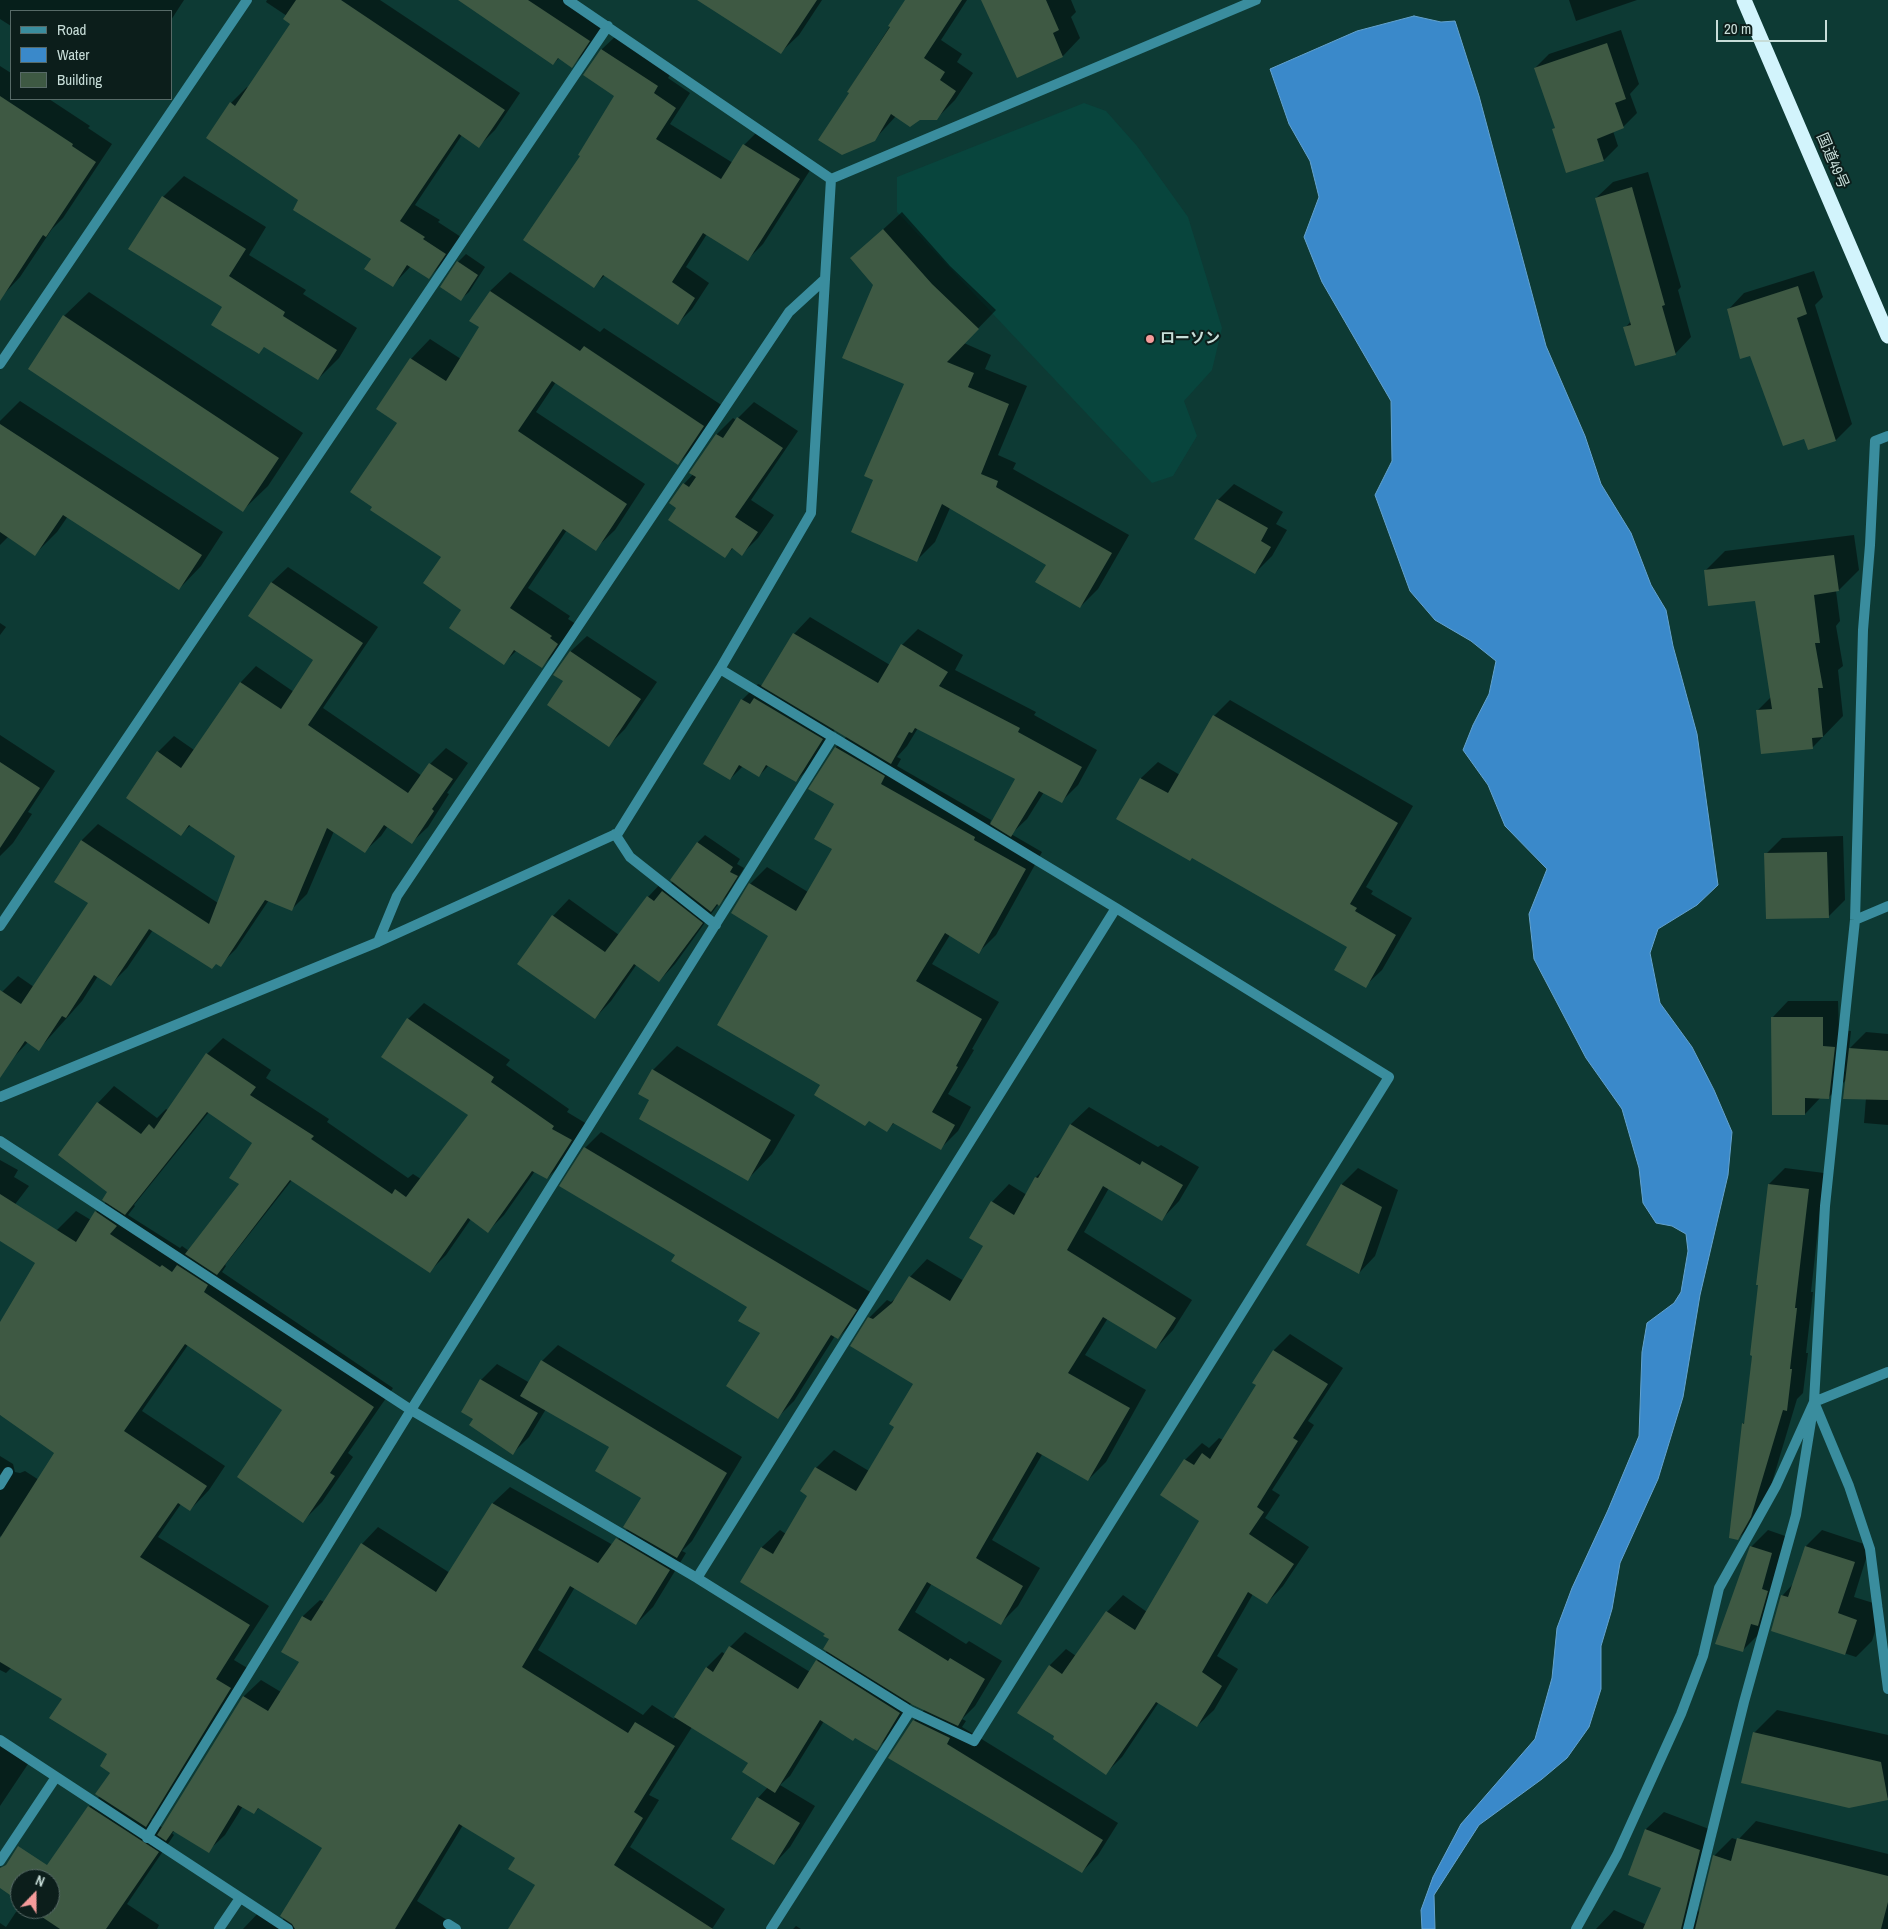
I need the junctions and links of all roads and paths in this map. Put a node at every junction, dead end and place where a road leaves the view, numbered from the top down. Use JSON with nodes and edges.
{"nodes":[{"id":1,"x":247,"y":0,"type":"edge"},
{"id":2,"x":568,"y":0,"type":"edge"},
{"id":3,"x":1256,"y":0,"type":"edge"},
{"id":4,"x":1744,"y":0,"type":"edge"},
{"id":5,"x":608,"y":26,"type":"junction"},
{"id":6,"x":831,"y":180,"type":"junction"},
{"id":7,"x":825,"y":279,"type":"junction"},
{"id":8,"x":1888,"y":336,"type":"edge"},
{"id":9,"x":0,"y":364,"type":"edge"},
{"id":10,"x":1888,"y":436,"type":"edge"},
{"id":11,"x":720,"y":669,"type":"junction"},
{"id":12,"x":834,"y":737,"type":"junction"},
{"id":13,"x":615,"y":834,"type":"junction"},
{"id":14,"x":1888,"y":906,"type":"edge"},
{"id":15,"x":1116,"y":908,"type":"junction"},
{"id":16,"x":1855,"y":920,"type":"junction"},
{"id":17,"x":716,"y":925,"type":"junction"},
{"id":18,"x":0,"y":926,"type":"edge"},
{"id":19,"x":378,"y":942,"type":"junction"},
{"id":20,"x":0,"y":1098,"type":"edge"},
{"id":21,"x":0,"y":1141,"type":"edge"},
{"id":22,"x":1888,"y":1372,"type":"edge"},
{"id":23,"x":1814,"y":1402,"type":"junction"},
{"id":24,"x":411,"y":1410,"type":"junction"},
{"id":25,"x":8,"y":1472,"type":"dead end"},
{"id":26,"x":0,"y":1485,"type":"edge"},
{"id":27,"x":697,"y":1578,"type":"junction"},
{"id":28,"x":1888,"y":1690,"type":"edge"},
{"id":29,"x":910,"y":1712,"type":"junction"},
{"id":30,"x":0,"y":1740,"type":"edge"},
{"id":31,"x":56,"y":1777,"type":"junction"},
{"id":32,"x":147,"y":1838,"type":"junction"},
{"id":33,"x":0,"y":1862,"type":"edge"},
{"id":34,"x":240,"y":1898,"type":"junction"},
{"id":35,"x":219,"y":1929,"type":"edge"},
{"id":36,"x":288,"y":1929,"type":"edge"},
{"id":37,"x":771,"y":1929,"type":"edge"},
{"id":38,"x":1576,"y":1929,"type":"edge"},
{"id":39,"x":1688,"y":1929,"type":"edge"}],
"edges":[{"from":1,"to":9,"type":"street"},
{"from":2,"to":5,"type":"street"},
{"from":3,"to":6,"type":"street"},
{"from":4,"to":8,"type":"highway","name":"国道49号"},
{"from":5,"to":6,"type":"street"},
{"from":5,"to":18,"type":"street"},
{"from":6,"to":7,"type":"street"},
{"from":7,"to":11,"type":"street"},
{"from":7,"to":19,"type":"street"},
{"from":10,"to":16,"type":"street"},
{"from":11,"to":12,"type":"street"},
{"from":11,"to":13,"type":"street"},
{"from":12,"to":15,"type":"street"},
{"from":12,"to":17,"type":"street"},
{"from":13,"to":17,"type":"street"},
{"from":13,"to":19,"type":"street"},
{"from":14,"to":16,"type":"street"},
{"from":15,"to":27,"type":"street"},
{"from":15,"to":29,"type":"street"},
{"from":16,"to":23,"type":"street"},
{"from":17,"to":24,"type":"street"},
{"from":19,"to":20,"type":"street"},
{"from":21,"to":24,"type":"street"},
{"from":22,"to":23,"type":"street"},
{"from":23,"to":28,"type":"street"},
{"from":23,"to":38,"type":"street"},
{"from":23,"to":39,"type":"street"},
{"from":24,"to":27,"type":"street"},
{"from":24,"to":32,"type":"street"},
{"from":25,"to":26,"type":"street"},
{"from":27,"to":29,"type":"street"},
{"from":29,"to":37,"type":"street"},
{"from":30,"to":31,"type":"street"},
{"from":31,"to":32,"type":"street"},
{"from":31,"to":33,"type":"street"},
{"from":32,"to":34,"type":"street"},
{"from":34,"to":35,"type":"street"},
{"from":34,"to":36,"type":"street"}]}
